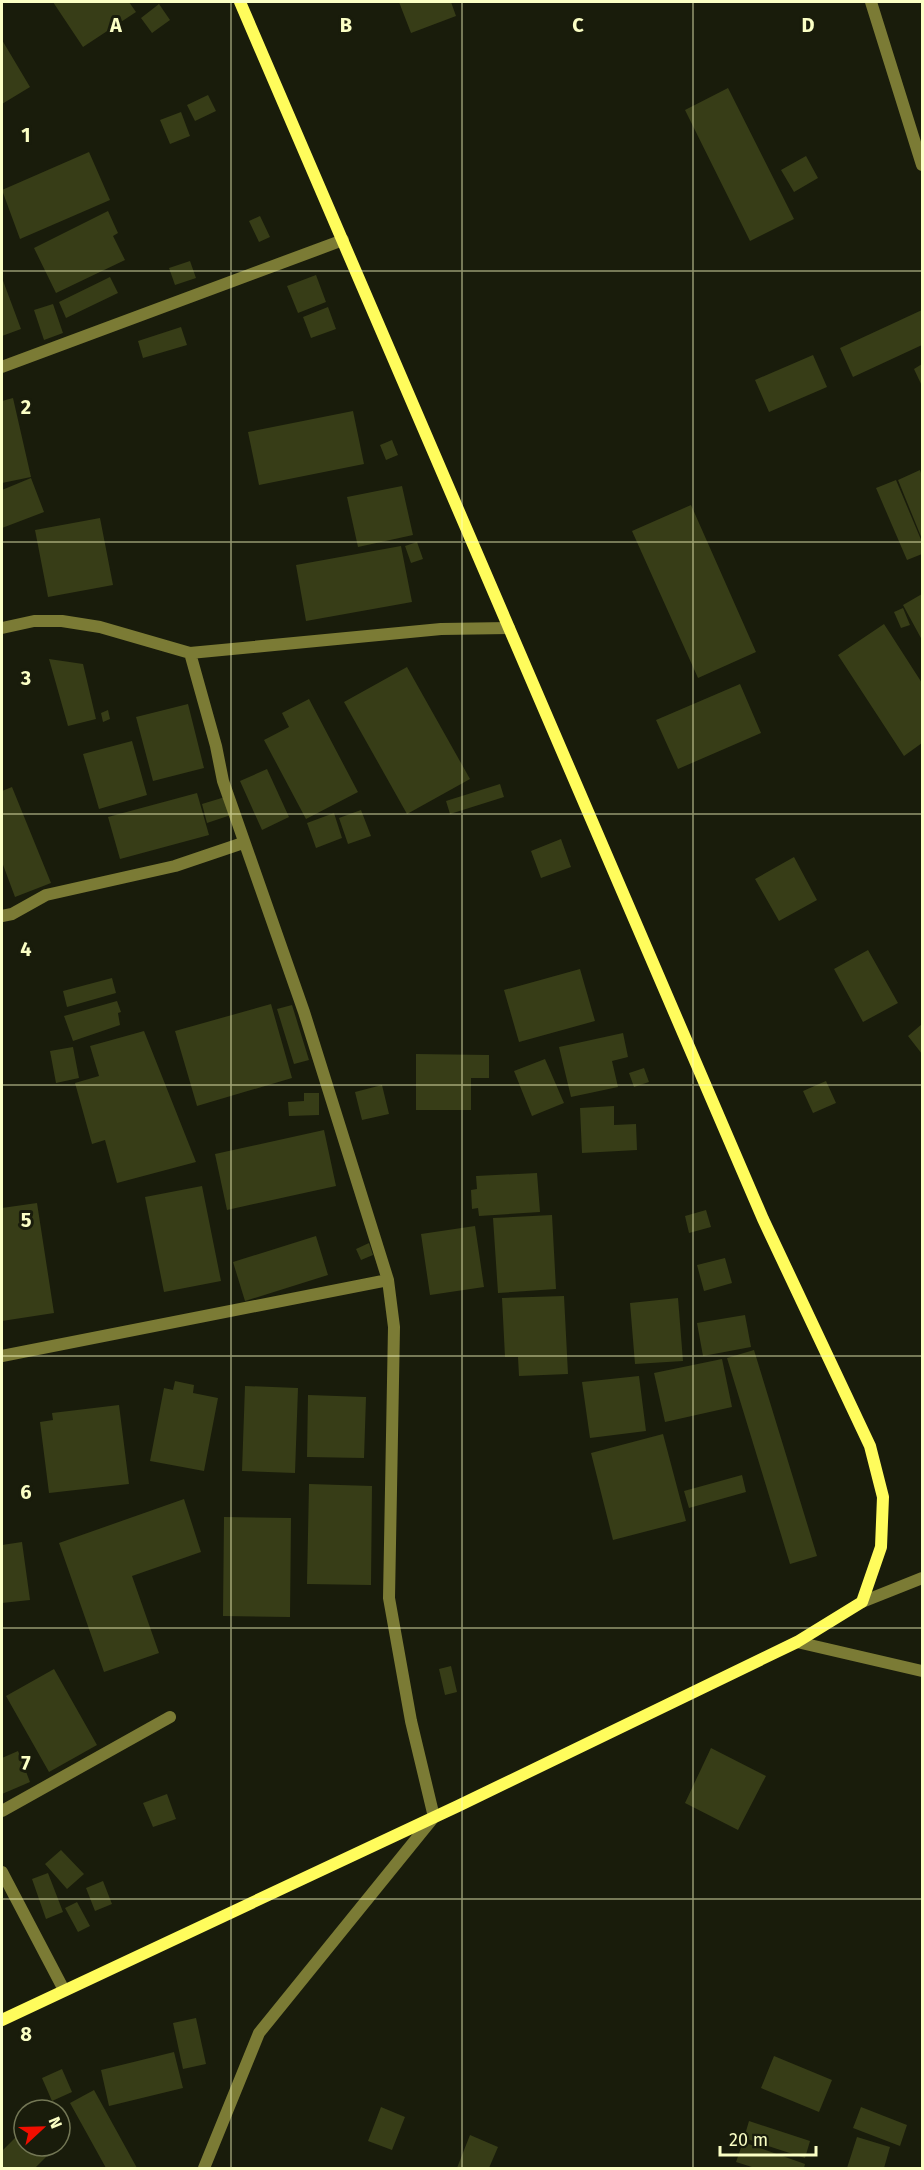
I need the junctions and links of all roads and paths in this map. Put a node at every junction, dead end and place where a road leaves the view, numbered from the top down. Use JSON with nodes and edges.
{"nodes":[{"id":1,"x":240,"y":2,"type":"edge"},
{"id":2,"x":871,"y":2,"type":"edge"},
{"id":3,"x":922,"y":165,"type":"edge"},
{"id":4,"x":343,"y":240,"type":"junction"},
{"id":5,"x":2,"y":367,"type":"edge"},
{"id":6,"x":2,"y":628,"type":"edge"},
{"id":7,"x":509,"y":628,"type":"junction"},
{"id":8,"x":190,"y":653,"type":"junction"},
{"id":9,"x":243,"y":843,"type":"junction"},
{"id":10,"x":2,"y":916,"type":"edge"},
{"id":11,"x":388,"y":1280,"type":"junction"},
{"id":12,"x":2,"y":1356,"type":"edge"},
{"id":13,"x":922,"y":1578,"type":"edge"},
{"id":14,"x":862,"y":1602,"type":"junction"},
{"id":15,"x":797,"y":1642,"type":"junction"},
{"id":16,"x":922,"y":1671,"type":"edge"},
{"id":17,"x":170,"y":1717,"type":"dead end"},
{"id":18,"x":2,"y":1811,"type":"edge"},
{"id":19,"x":434,"y":1817,"type":"junction"},
{"id":20,"x":2,"y":1872,"type":"edge"},
{"id":21,"x":64,"y":1990,"type":"junction"},
{"id":22,"x":2,"y":2020,"type":"edge"},
{"id":23,"x":204,"y":2169,"type":"edge"}],
"edges":[{"from":1,"to":4,"type":"main road"},
{"from":2,"to":3,"type":"street"},
{"from":4,"to":5,"type":"street"},
{"from":4,"to":7,"type":"main road"},
{"from":6,"to":8,"type":"street"},
{"from":7,"to":8,"type":"street"},
{"from":7,"to":14,"type":"main road"},
{"from":8,"to":9,"type":"street"},
{"from":9,"to":10,"type":"street"},
{"from":9,"to":11,"type":"street"},
{"from":11,"to":12,"type":"street"},
{"from":11,"to":19,"type":"street"},
{"from":13,"to":14,"type":"street"},
{"from":14,"to":15,"type":"main road"},
{"from":15,"to":16,"type":"street"},
{"from":15,"to":19,"type":"main road"},
{"from":17,"to":18,"type":"street"},
{"from":19,"to":21,"type":"main road"},
{"from":19,"to":23,"type":"street"},
{"from":20,"to":21,"type":"street"},
{"from":21,"to":22,"type":"main road"}]}
